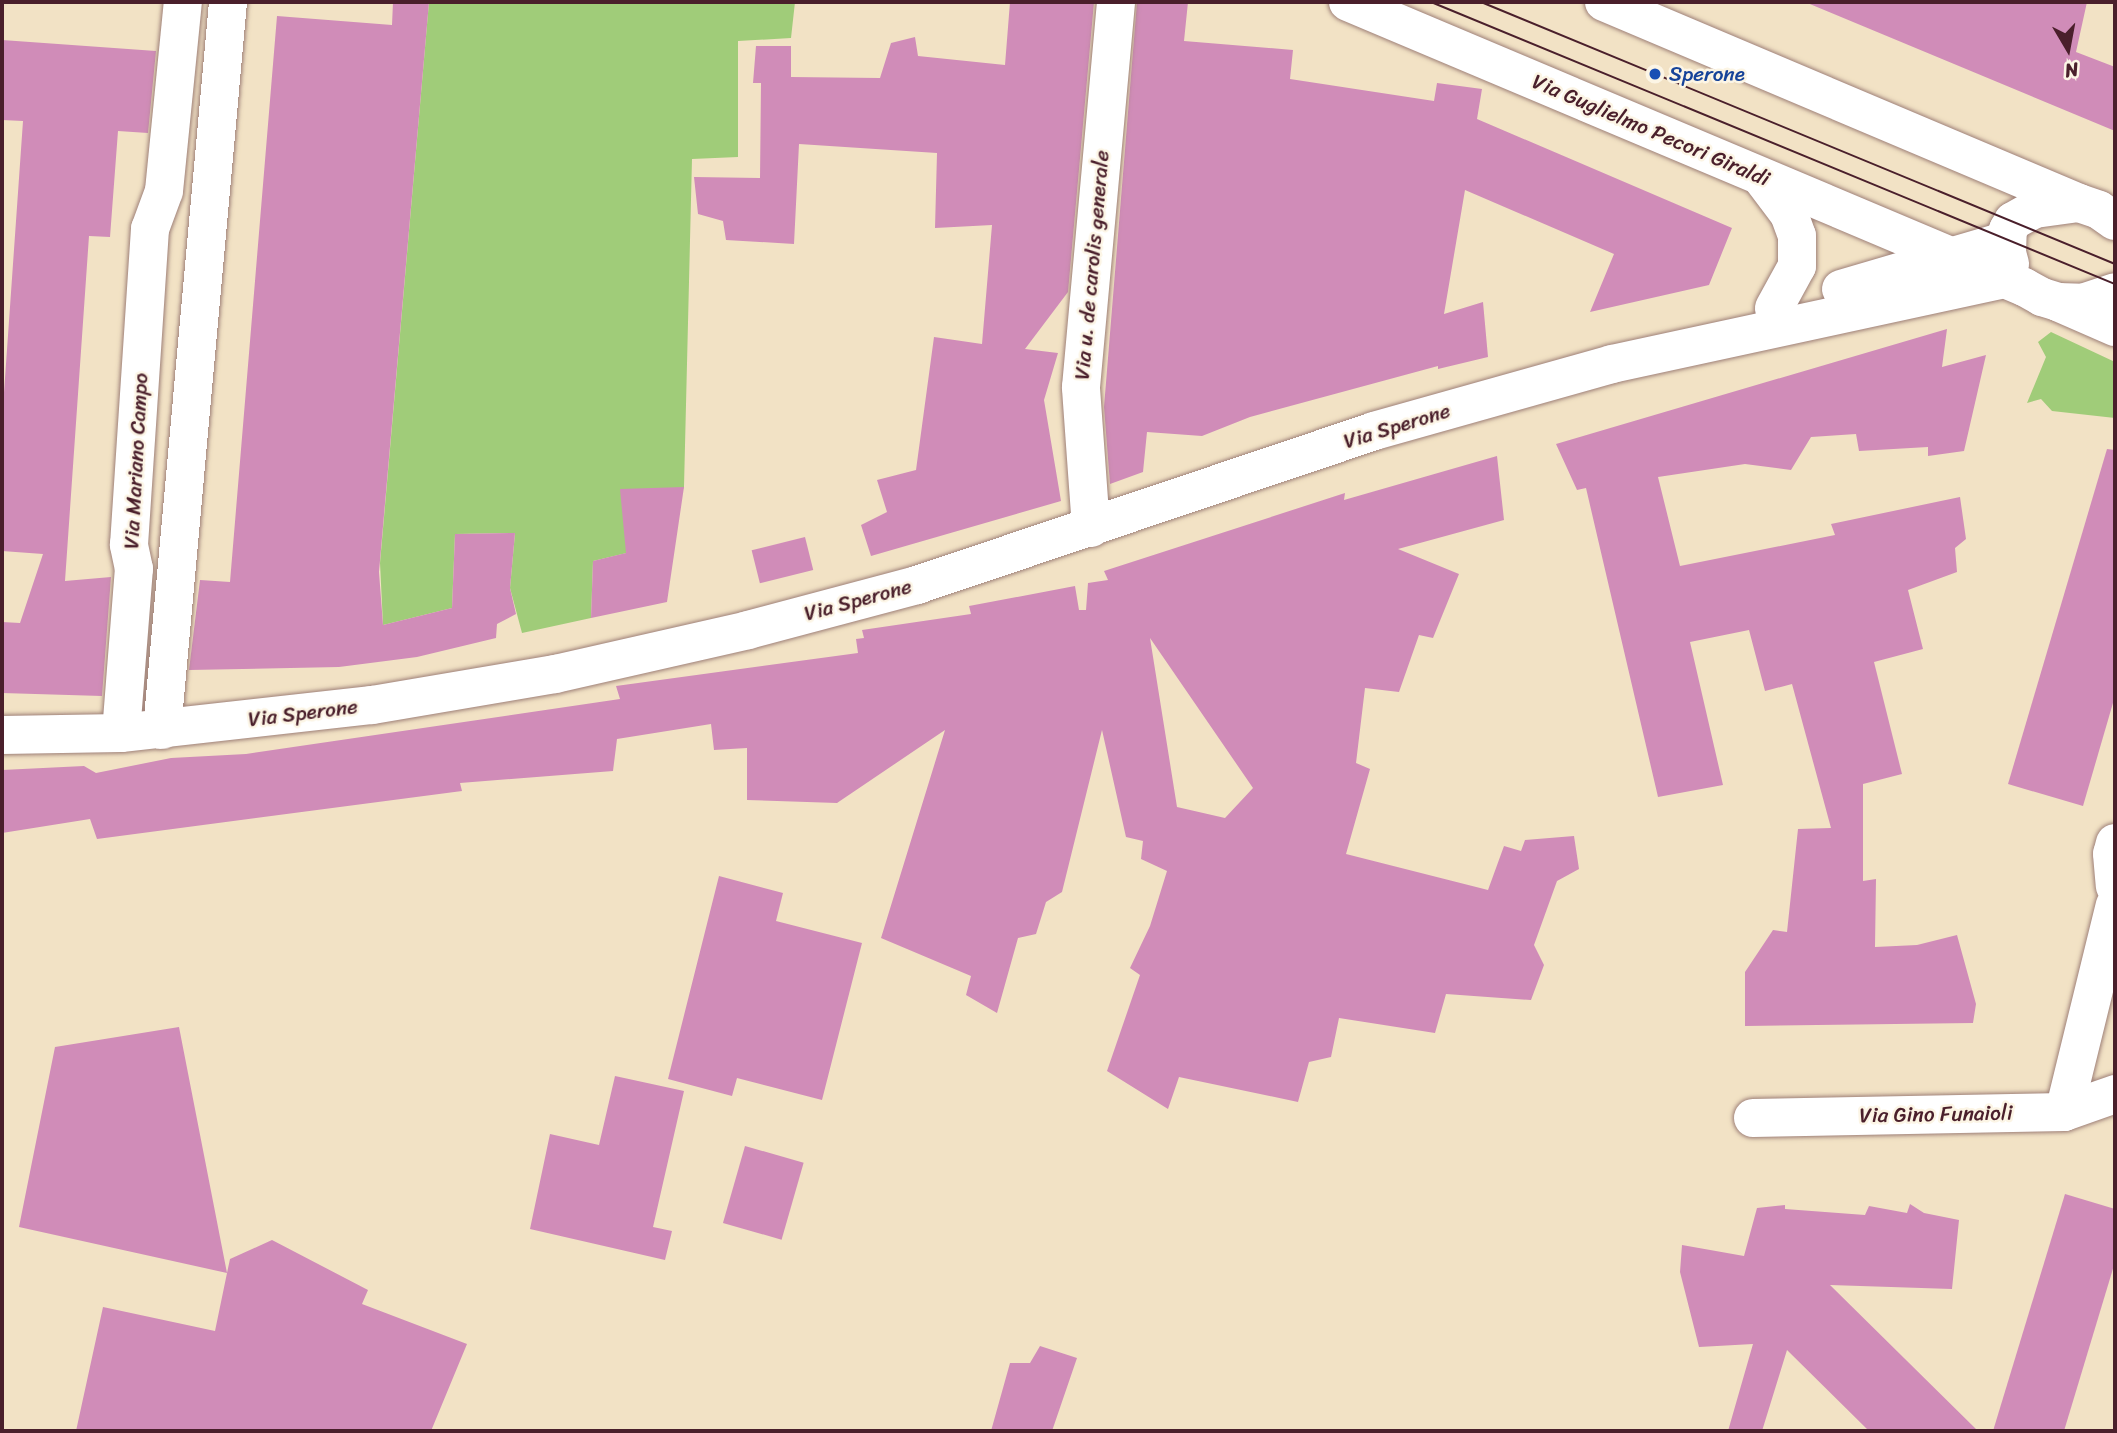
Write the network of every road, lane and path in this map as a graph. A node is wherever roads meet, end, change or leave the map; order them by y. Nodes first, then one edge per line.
1 (183, 2) edge
2 (228, 2) edge
3 (1116, 2) edge
4 (1348, 2) edge
5 (1604, 2) edge
6 (1761, 177) junction
7 (164, 191) junction
8 (210, 197) junction
9 (2106, 216) edge
10 (2007, 240) junction
11 (1953, 258) junction
12 (2029, 289) junction
13 (2115, 292) edge
14 (1774, 308) junction
15 (2115, 327) edge
16 (1689, 346) junction
17 (1091, 528) junction
18 (162, 730) junction
19 (121, 733) junction
20 (2, 735) edge
21 (2115, 843) edge
22 (2115, 886) edge
23 (2115, 905) edge
24 (2115, 1094) edge
25 (2064, 1112) junction
26 (1753, 1118) dead end

1 - 7 street, Via Mariano Campo
2 - 8 street
3 - 17 street, Via u. de carolis generale
4 - 6 street, Via Guglielmo Pecori Giraldi
5 - 9 street
6 - 11 street, Via Guglielmo Pecori Giraldi
6 - 14 street
7 - 8 street
7 - 19 street, Via Mariano Campo
8 - 18 street
9 - 10 street
10 - 11 street
10 - 12 street
11 - 12 street, Via Guglielmo Pecori Giraldi
11 - 14 street
12 - 13 street
12 - 15 street
12 - 16 street
14 - 16 street
16 - 17 street, Via Sperone
17 - 18 street, Via Sperone
18 - 19 street, Via Sperone
19 - 20 street, Via Sperone
21 - 22 street
23 - 25 street
24 - 25 street, Via Gino Funaioli
25 - 26 street, Via Gino Funaioli

